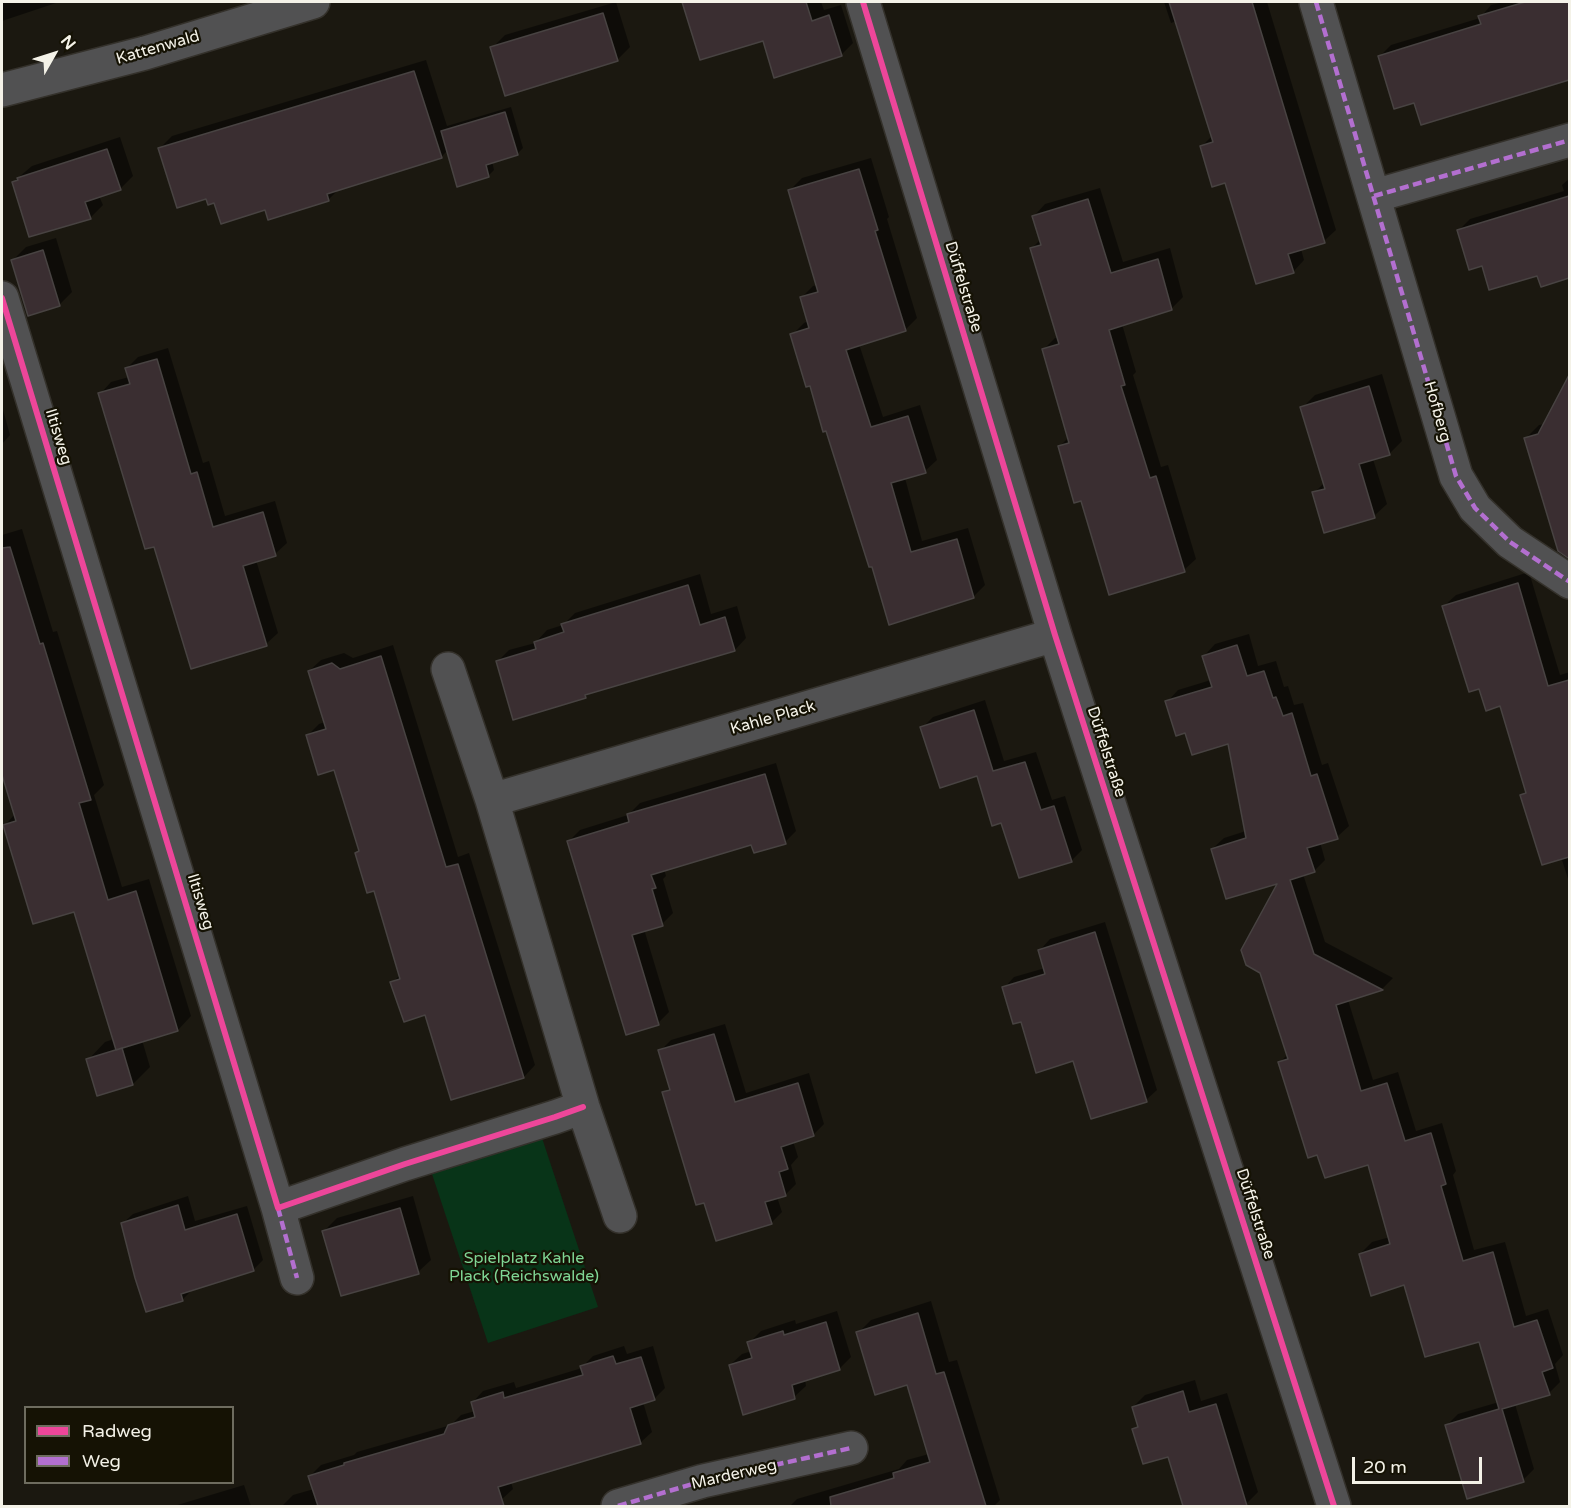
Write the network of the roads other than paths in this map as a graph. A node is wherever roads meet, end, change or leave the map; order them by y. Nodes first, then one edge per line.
1 (313, 2) edge
2 (863, 2) edge
3 (1316, 2) edge
4 (2, 90) edge
5 (1569, 140) edge
6 (1374, 196) junction
7 (2, 298) edge
8 (1569, 582) edge
9 (1055, 635) junction
10 (448, 669) dead end
11 (492, 800) junction
12 (583, 1107) junction
13 (278, 1208) junction
14 (620, 1216) dead end
15 (297, 1278) dead end
16 (851, 1448) dead end
17 (618, 1506) edge
18 (1334, 1506) edge

1 - 4 street, Kattenwald
2 - 9 street, Düffelstraße
3 - 6 street, Hofberg
5 - 6 street
6 - 8 street, Hofberg
7 - 13 street, Iltisweg
9 - 11 street, Kahle Plack
9 - 18 street, Düffelstraße
10 - 11 street
11 - 12 street
12 - 13 street
12 - 14 street
13 - 15 street, Iltisweg
16 - 17 street, Marderweg

